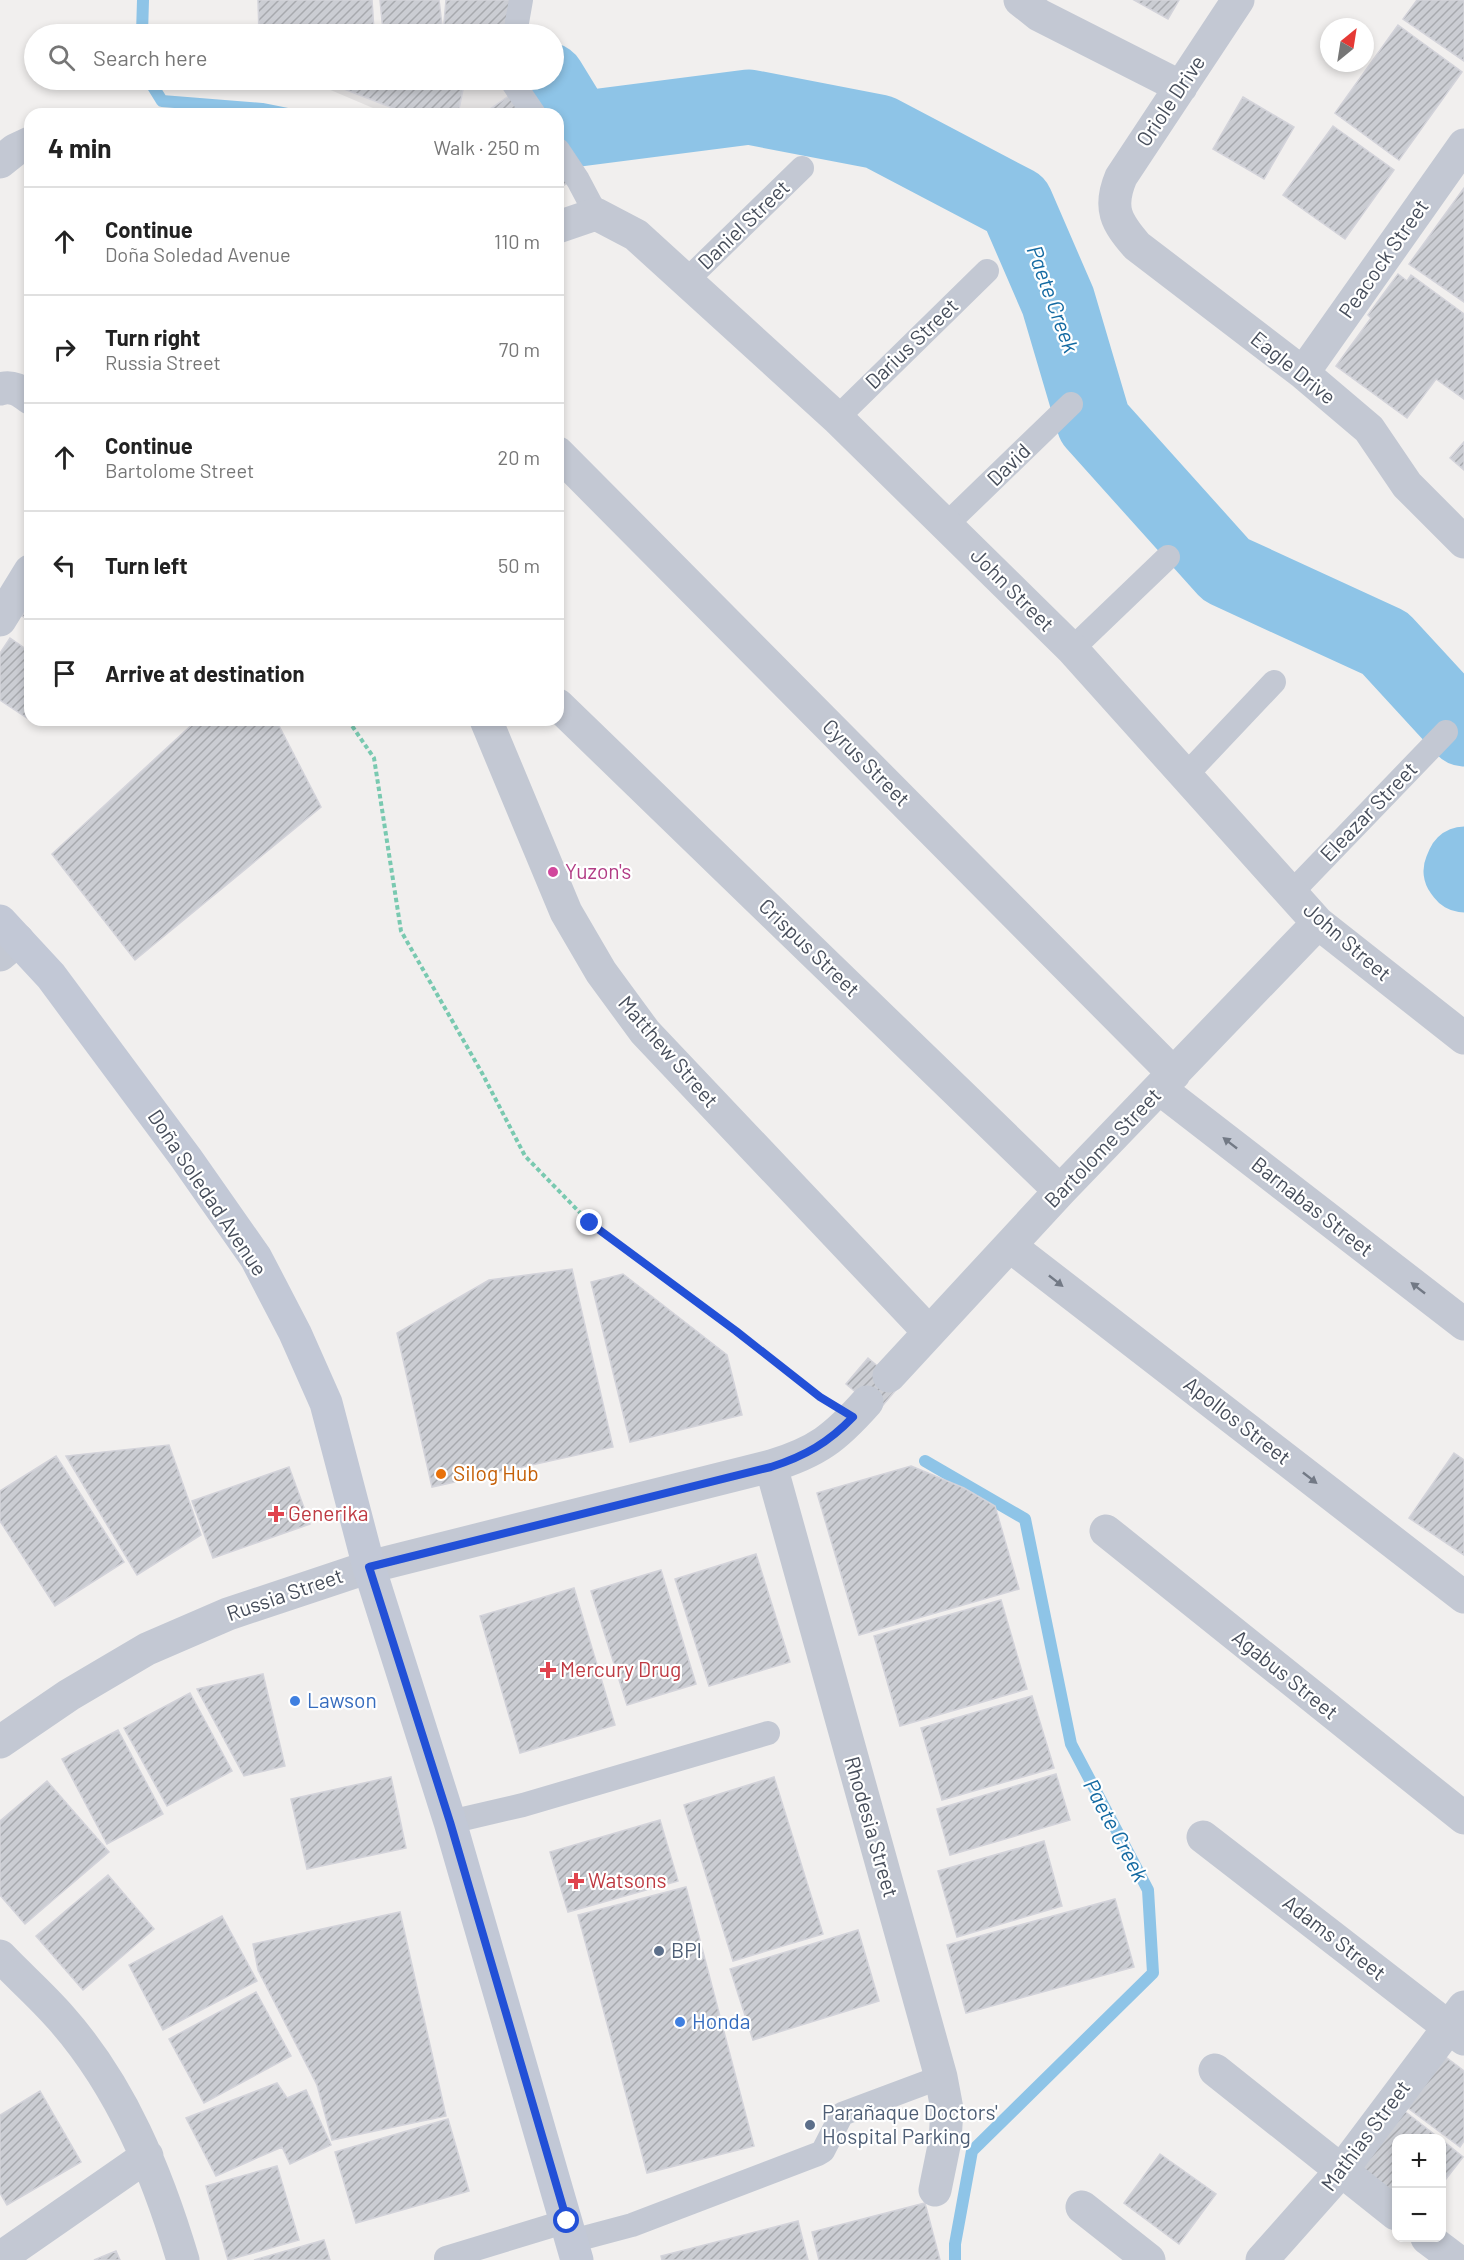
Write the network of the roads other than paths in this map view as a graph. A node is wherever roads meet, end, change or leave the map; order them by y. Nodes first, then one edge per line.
1 (521, 0) edge
2 (1020, 0) edge
3 (1238, 0) edge
4 (516, 24) edge
5 (1181, 87) junction
6 (518, 90) edge
7 (530, 108) edge
8 (1464, 145) edge
9 (24, 146) edge
10 (564, 159) edge
11 (0, 162) edge
12 (802, 168) dead end
13 (1113, 206) joint
14 (596, 214) junction
15 (564, 225) edge
16 (987, 271) dead end
17 (686, 281) junction
18 (1303, 373) junction
19 (0, 389) edge
20 (24, 394) edge
21 (1071, 404) dead end
22 (837, 418) junction
23 (564, 459) edge
24 (946, 525) junction
25 (1464, 542) edge
26 (1168, 557) dead end
27 (24, 581) edge
28 (0, 620) edge
29 (1072, 649) junction
30 (1274, 682) dead end
31 (564, 711) edge
32 (488, 726) edge
33 (1446, 732) dead end
34 (1186, 775) junction
35 (1292, 892) junction
36 (1318, 923) junction
37 (6, 939) edge
38 (1464, 1038) edge
39 (1167, 1082) junction
40 (1060, 1191) junction
41 (1010, 1246) junction
42 (1464, 1324) edge
43 (929, 1332) junction
44 (889, 1376) dead end
45 (860, 1409) road end
46 (771, 1467) junction
47 (1106, 1531) dead end
48 (369, 1567) junction
49 (1464, 1597) edge
50 (768, 1733) dead end
51 (0, 1742) edge
52 (1464, 1818) edge
53 (450, 1822) junction
54 (1203, 1837) dead end
55 (0, 1956) edge
56 (1459, 2024) edge
57 (1215, 2070) dead end
58 (941, 2077) junction
59 (147, 2156) junction
60 (1341, 2171) junction
61 (935, 2190) dead end
62 (1082, 2206) dead end
63 (1392, 2211) edge
64 (572, 2241) edge
65 (1432, 2242) edge
66 (0, 2258) edge
67 (446, 2258) dead end
68 (183, 2260) edge
69 (1149, 2260) edge
70 (1262, 2260) edge
71 (1456, 2260) edge

1 - 4 lane
2 - 5 street
3 - 5 street, Oriole Drive
5 - 13 street, Oriole Drive
6 - 7 lane
8 - 18 street, Peacock Street
9 - 11 street
10 - 14 lane
12 - 17 lane, Daniel Street
13 - 18 street, Eagle Drive
14 - 15 street
14 - 17 street, John Street
16 - 22 lane, Darius Street
17 - 22 street, John Street
18 - 25 street, Eagle Drive
19 - 20 street
21 - 24 lane, David
22 - 24 street, John Street
23 - 39 street, Cyrus Street
24 - 29 street, John Street
26 - 29 lane
27 - 28 street
29 - 34 street, John Street
30 - 34 lane
31 - 40 street, Crispus Street
32 - 43 street, Matthew Street
33 - 35 lane, Eleazar Street
34 - 35 street, John Street
35 - 36 street, John Street
36 - 38 street, John Street
36 - 39 street, Bartolome Street
37 - 48 main road, Doña Soledad Avenue
39 - 40 street, Bartolome Street
42 -> 39 street, Barnabas Street
40 - 41 street, Bartolome Street
41 - 43 street, Bartolome Street
41 -> 49 street, Apollos Street
43 - 44 street, Bartolome Street
45 - 46 street
46 - 48 street, Russia Street
46 - 58 street, Rhodesia Street
47 - 52 street, Agabus Street
48 - 51 street, Russia Street
48 - 53 main road, Doña Soledad Avenue
50 - 53 lane
53 - 64 main road, Doña Soledad Avenue
54 - 56 street, Adams Street
55 - 59 street
56 - 60 street, Mathias Street
57 - 60 street
58 - 61 street, Rhodesia Street
58 - 64 lane
59 - 66 street
59 - 68 street
60 - 63 street
60 - 70 street, Mathias Street
62 - 69 street
64 - 67 lane
65 - 71 street

